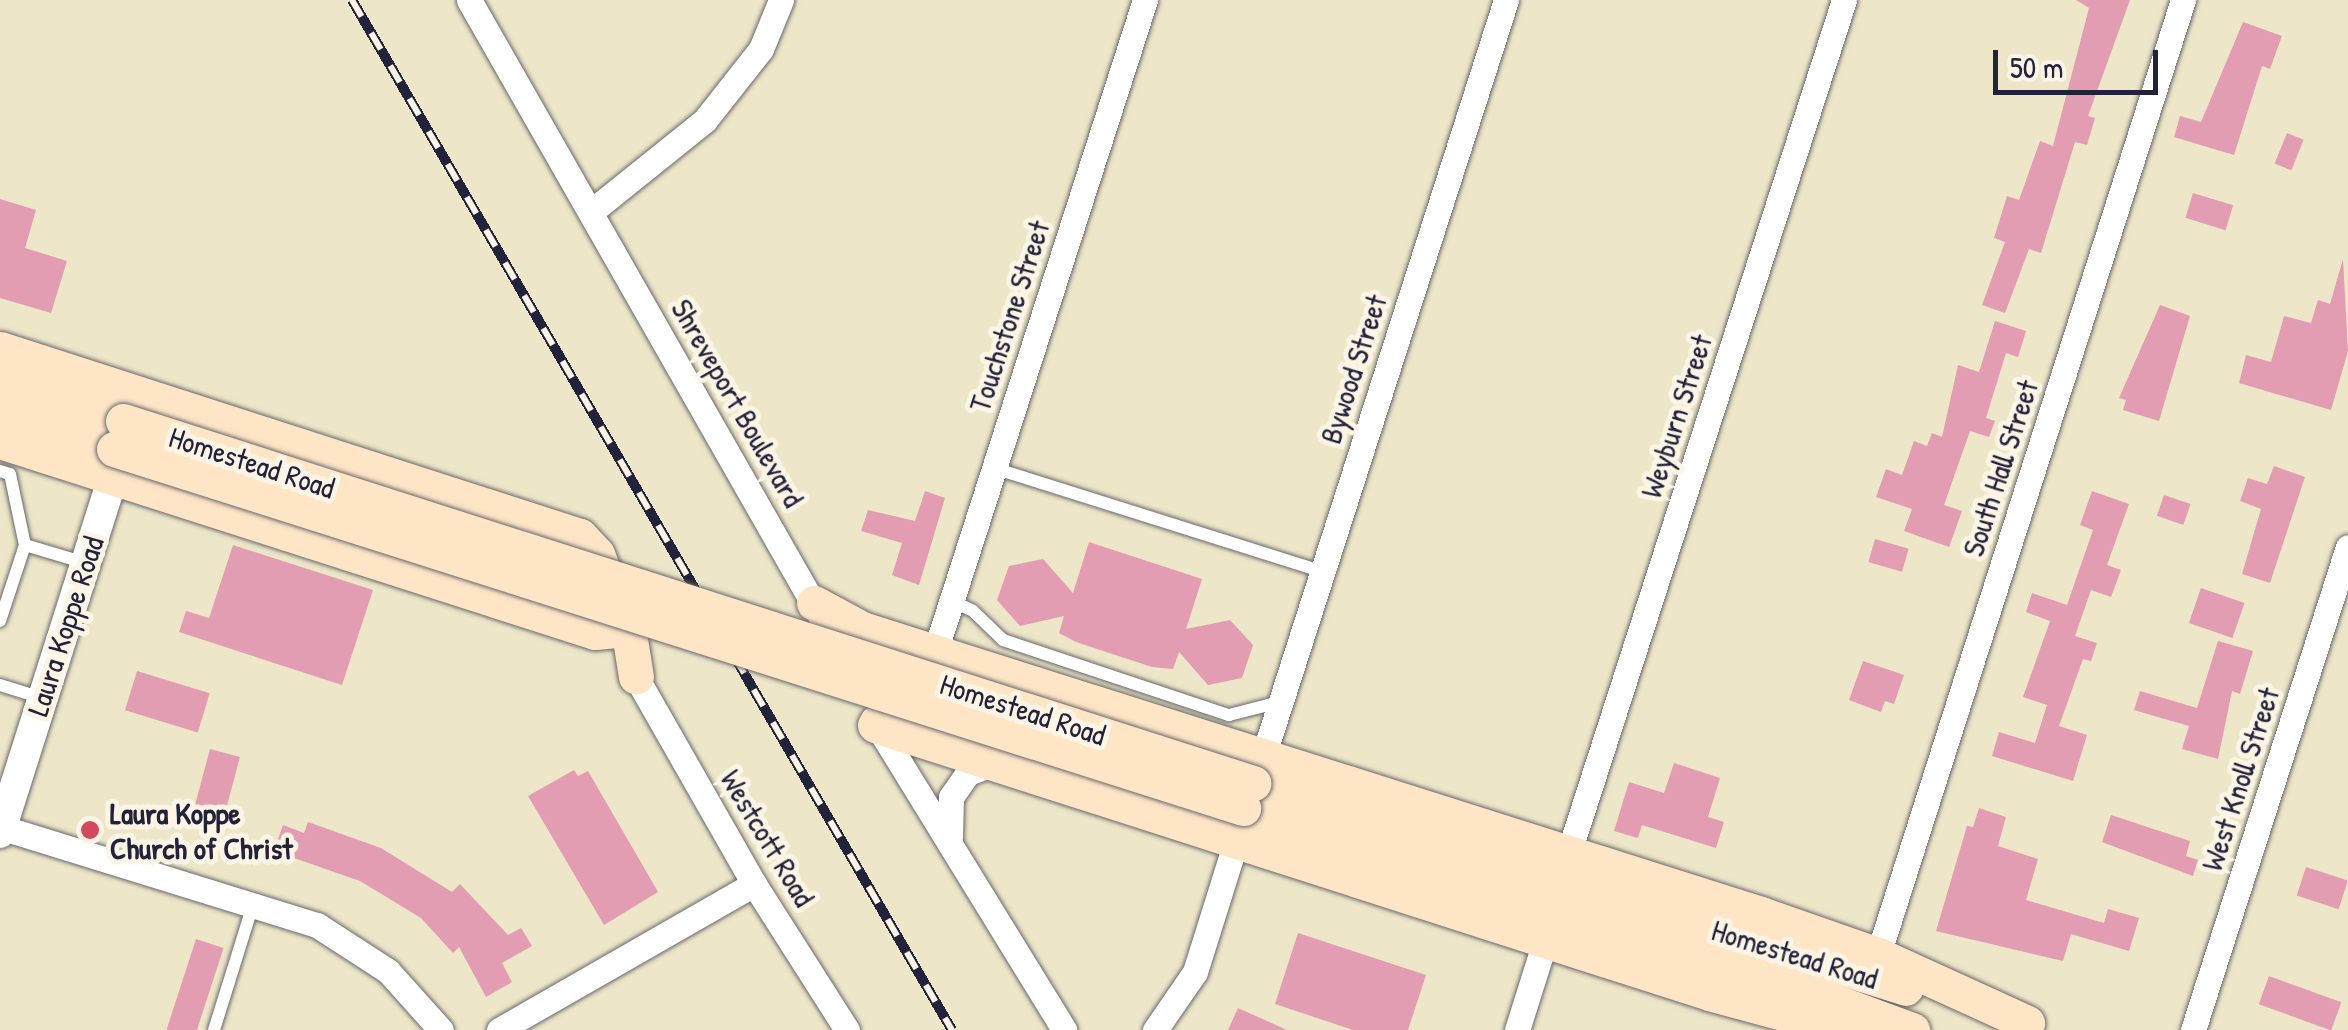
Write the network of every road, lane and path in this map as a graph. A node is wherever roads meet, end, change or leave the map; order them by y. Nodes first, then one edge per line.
1 (469, 0) edge
2 (782, 0) edge
3 (1145, 0) edge
4 (1506, 0) edge
5 (1844, 0) edge
6 (2183, 0) edge
7 (592, 211) junction
8 (0, 349) edge
9 (0, 381) edge
10 (0, 413) edge
11 (117, 449) junction
12 (7, 458) edge
13 (994, 468) junction
14 (25, 545) junction
15 (2348, 547) edge
16 (86, 563) junction
17 (1322, 571) junction
18 (952, 601) junction
19 (814, 603) joint
20 (0, 621) edge
21 (609, 626) junction
22 (849, 638) junction
23 (935, 652) junction
24 (636, 676) joint
25 (0, 685) edge
26 (42, 698) junction
27 (1280, 702) junction
28 (876, 724) junction
29 (991, 764) junction
30 (1249, 797) junction
31 (1, 829) edge
32 (950, 837) junction
33 (1570, 852) junction
34 (754, 884) junction
35 (253, 906) junction
36 (1545, 941) junction
37 (1878, 955) junction
38 (2037, 1027) edge
39 (214, 1030) edge
40 (440, 1030) edge
41 (498, 1030) edge
42 (847, 1030) edge
43 (1064, 1030) edge
44 (1155, 1030) edge
45 (1517, 1030) edge
46 (1846, 1030) edge
47 (1912, 1030) edge
48 (2193, 1030) edge

1 - 7 street, Shreveport Boulevard
2 - 7 street
3 - 13 street, Touchstone Street
4 - 17 street, Bywood Street
5 - 33 street, Weyburn Street
6 - 37 street, South Hall Street
7 - 19 street, Shreveport Boulevard
8 - 21 main road
9 - 11 main road, Homestead Road
10 - 11 main road, Homestead Road
11 - 12 main road
11 - 16 street, Laura Koppe Road
11 - 21 main road
11 - 30 main road, Homestead Road, bridge
12 - 14 lane
13 - 17 lane
13 - 18 street, Touchstone Street
14 - 16 lane
14 - 20 lane
15 - 48 street, West Knoll Street
16 - 26 street, Laura Koppe Road
17 - 27 street, Bywood Street
18 - 23 street, Touchstone Street
18 - 27 lane
19 - 22 main road
21 - 24 main road
22 - 23 main road
22 - 28 street
23 - 30 main road
24 - 34 street, Westcott Road
25 - 26 lane
26 - 31 street, Laura Koppe Road
27 - 30 street, Bywood Street
28 - 29 main road
28 - 32 street
29 - 30 main road
29 - 32 street
30 - 33 main road
30 - 36 main road
30 - 38 main road, Homestead Road
30 - 44 street, Bywood Street
30 - 47 main road, Homestead Road
31 - 35 street
32 - 43 street
33 - 37 main road
34 - 41 street
34 - 42 street, Westcott Road
35 - 39 lane
35 - 40 street
36 - 45 street
36 - 46 main road
37 - 38 main road

